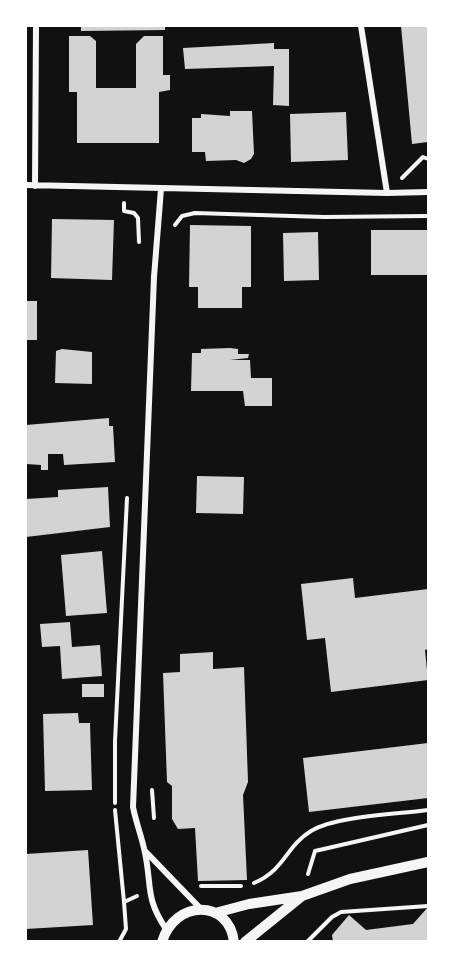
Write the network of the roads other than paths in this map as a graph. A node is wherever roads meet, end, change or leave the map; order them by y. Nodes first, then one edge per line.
1 (36, 26) edge
2 (361, 26) edge
3 (26, 186) edge
4 (35, 186) junction
5 (161, 189) junction
6 (429, 192) edge
7 (387, 193) junction
8 (145, 852) junction
9 (429, 862) edge
10 (302, 896) junction
11 (201, 909) junction
12 (215, 913) junction
13 (166, 929) junction
14 (162, 942) edge
15 (234, 942) edge
16 (245, 942) edge

1 - 4 street
2 - 7 street
3 - 4 street
4 - 5 street
5 - 7 street
5 - 8 street
6 - 7 street
8 - 11 street
8 - 13 street
9 - 10 street
10 - 12 street
10 - 16 street
11 - 12 street
11 - 13 street
12 - 15 street
13 - 14 street

